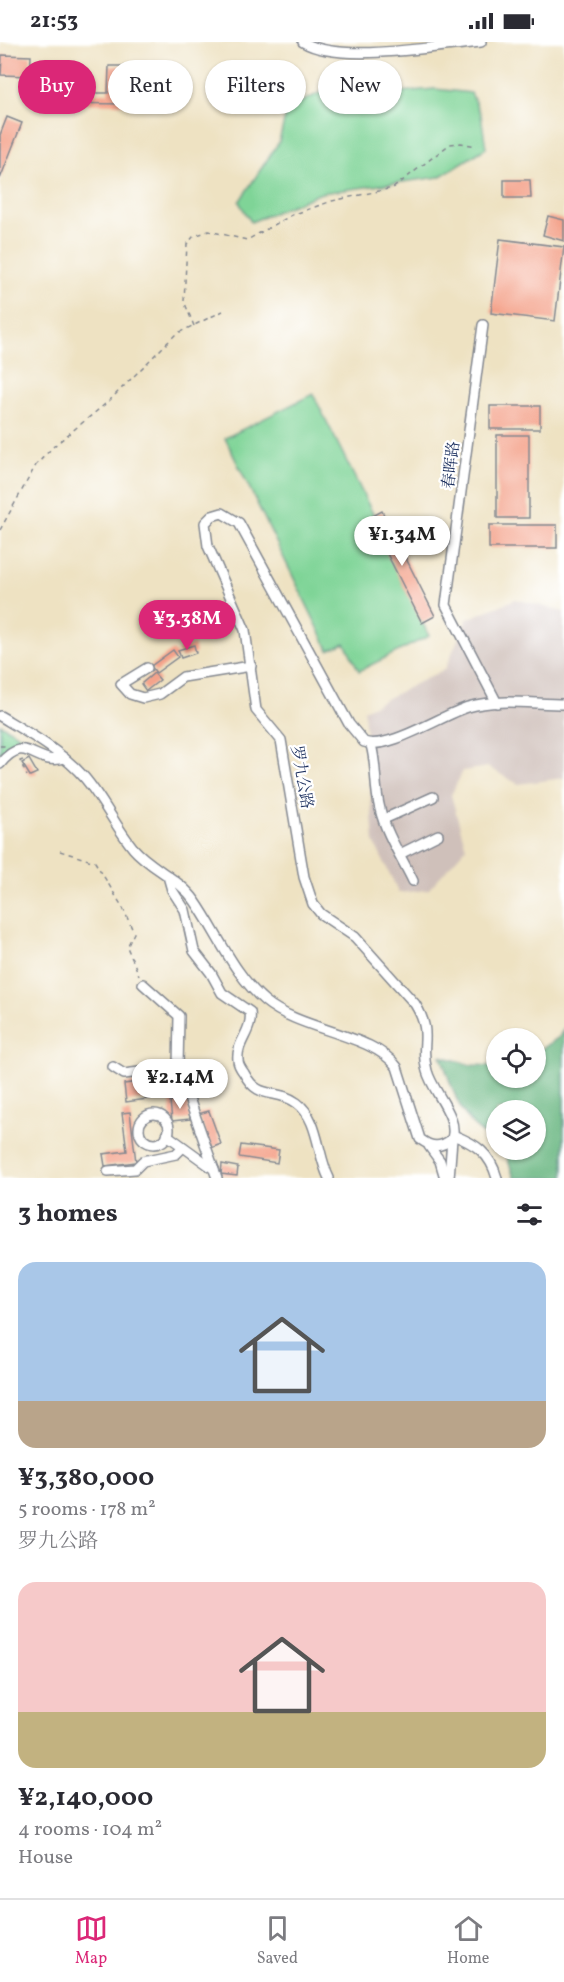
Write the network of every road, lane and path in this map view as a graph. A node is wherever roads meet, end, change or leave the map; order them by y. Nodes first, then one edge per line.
1 (303, 42) edge
2 (481, 42) edge
3 (476, 146) dead end
4 (223, 311) dead end
5 (483, 325) dead end
6 (194, 326) junction
7 (0, 530) edge
8 (251, 666) junction
9 (147, 668) dead end
10 (497, 703) junction
11 (564, 704) edge
12 (0, 716) edge
13 (371, 745) junction
14 (34, 753) junction
15 (64, 758) junction
16 (0, 765) edge
17 (27, 776) dead end
18 (433, 797) dead end
19 (384, 819) junction
20 (438, 835) dead end
21 (60, 851) dead end
22 (400, 854) junction
23 (167, 874) junction
24 (413, 881) dead end
25 (143, 984) joint
26 (113, 1067) dead end
27 (178, 1067) junction
28 (167, 1135) dead end
29 (453, 1137) junction
30 (429, 1146) junction
31 (183, 1147) junction
32 (108, 1171) dead end
33 (136, 1173) edge
34 (215, 1174) edge
35 (328, 1178) edge
36 (447, 1178) edge
37 (497, 1178) edge

1 - 2 street
3 - 6 path
4 - 6 path
5 - 10 street, 春晖路
6 - 7 path
8 - 9 street
8 - 13 street, 罗九公路
8 - 29 street, 罗九公路
10 - 11 street
10 - 13 street
12 - 15 street, 罗九公路
13 - 19 street
14 - 15 street
14 - 16 street
14 - 17 path
15 - 23 street, 罗九公路
18 - 19 street
19 - 22 street
20 - 22 street
21 - 25 path
22 - 24 street
23 - 30 street, 罗九公路
23 - 35 street
25 - 27 street
26 - 27 street
27 - 34 street
28 - 31 street
29 - 30 street
29 - 36 street, 罗九公路
29 - 37 street
30 - 36 street, 罗九公路
31 - 33 street
31 - 34 street
32 - 33 street

